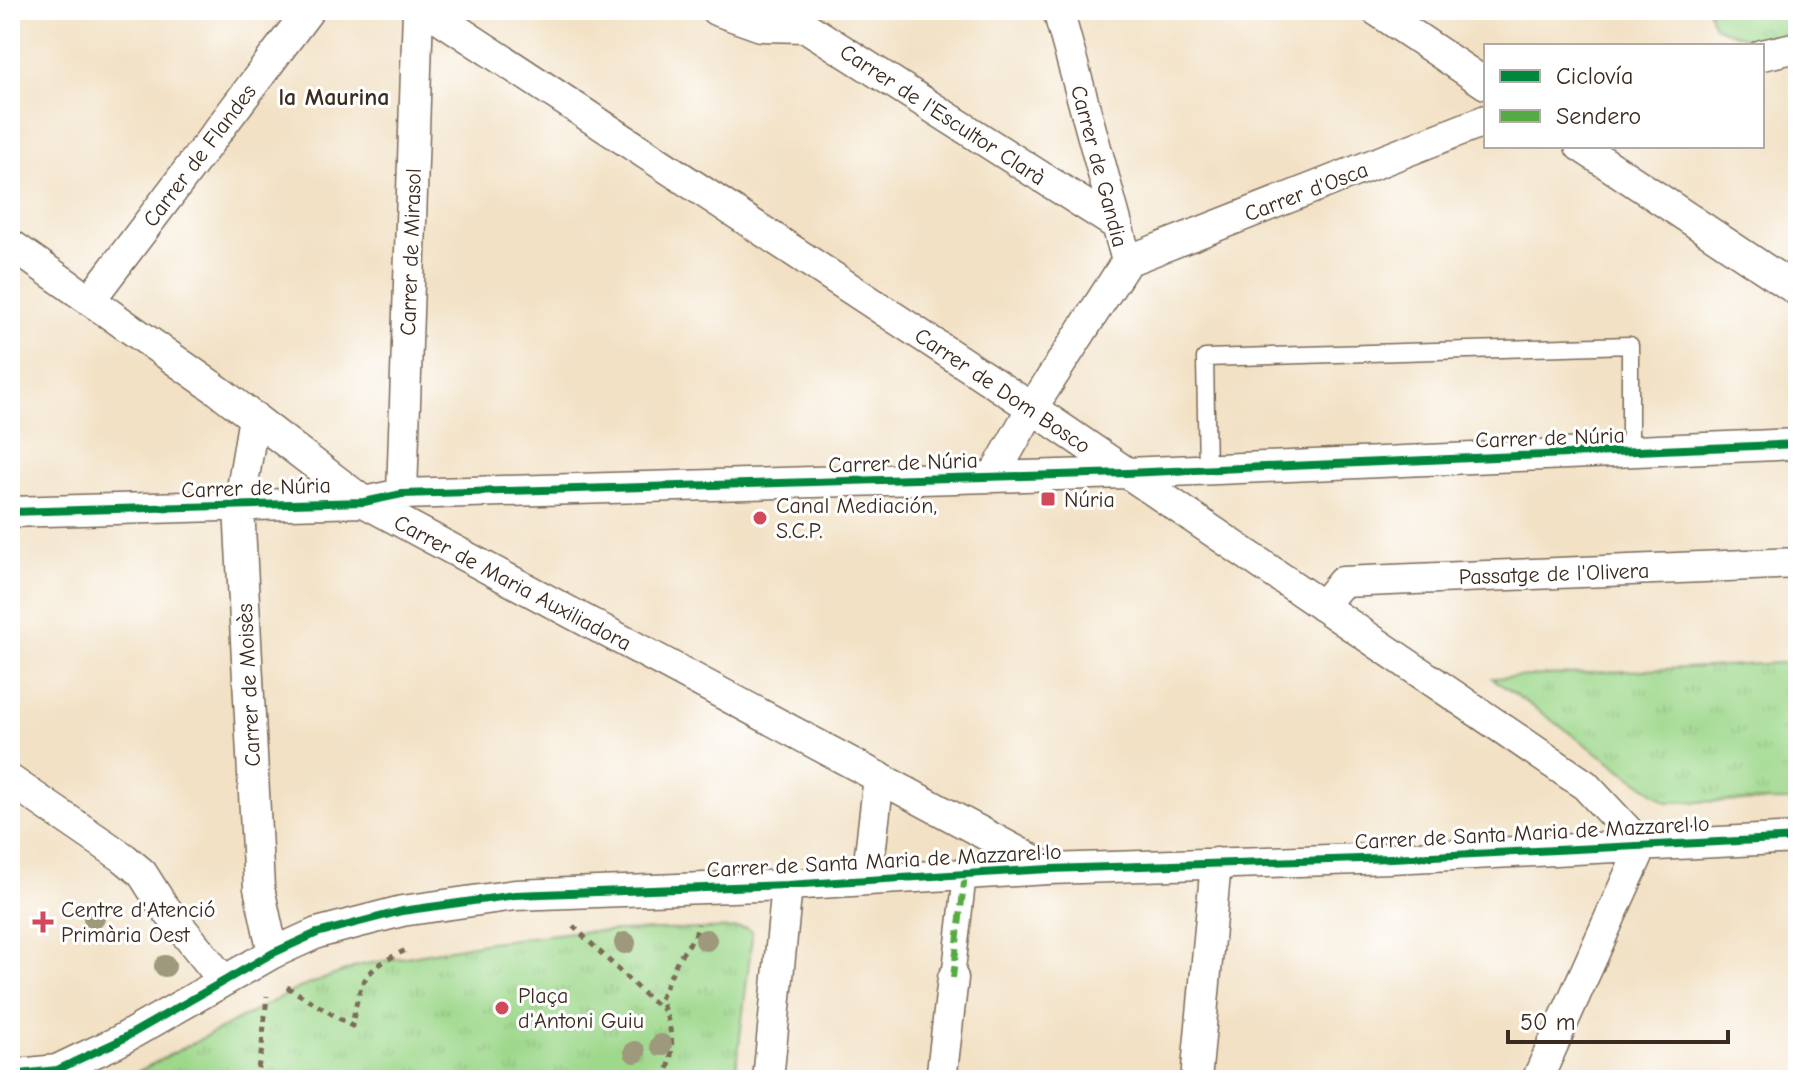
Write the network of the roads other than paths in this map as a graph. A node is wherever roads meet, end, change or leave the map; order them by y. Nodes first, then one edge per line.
1 (309, 10) edge
2 (418, 10) edge
3 (427, 10) edge
4 (716, 10) edge
5 (1058, 10) edge
6 (1376, 10) edge
7 (1798, 47) edge
8 (1764, 55) edge
9 (1484, 83) edge
10 (1484, 121) edge
11 (1583, 148) edge
12 (1117, 225) junction
13 (10, 244) edge
14 (1127, 261) junction
15 (1798, 291) edge
16 (90, 300) junction
17 (1032, 408) junction
18 (254, 417) junction
19 (1798, 444) edge
20 (1630, 451) junction
21 (1207, 470) junction
22 (1126, 473) junction
23 (993, 477) junction
24 (402, 494) junction
25 (364, 502) junction
26 (239, 507) junction
27 (10, 512) edge
28 (1798, 563) edge
29 (1322, 606) junction
30 (879, 777) junction
31 (10, 780) edge
32 (1798, 838) edge
33 (1642, 846) junction
34 (1216, 863) junction
35 (1049, 869) junction
36 (965, 874) junction
37 (867, 880) junction
38 (787, 885) junction
39 (273, 953) junction
40 (953, 978) joint
41 (223, 980) junction
42 (65, 1075) edge
43 (11, 1077) edge
44 (768, 1080) edge
45 (941, 1080) edge
46 (1196, 1080) edge
47 (1537, 1080) edge

1 - 16 street, Carrer de Flandes
2 - 24 street, Carrer de Mirasol
3 - 17 street, Carrer de Dom Bosco
4 - 12 street, Carrer de l'Escultor Clarà
5 - 12 street, Carrer de Gandia
6 - 9 street
7 - 8 street
10 - 14 street, Carrer d'Osca
11 - 15 street
12 - 14 street, Carrer de Gandia
13 - 16 street, Carrer de Maria Auxiliadora
14 - 17 street, Carrer de Gandia
16 - 18 street, Carrer de Maria Auxiliadora
17 - 22 street, Carrer de Dom Bosco
17 - 23 street, Carrer de Gandia
18 - 25 street, Carrer de Maria Auxiliadora
18 - 26 street, Carrer de Moisès
19 - 20 street, Carrer de Núria
20 - 21 street, Carrer de Núria
20 - 21 lane, Carrer de Núria
21 - 22 street, Carrer de Núria
22 - 23 street, Carrer de Núria
22 - 29 street, Carrer de Dom Bosco
23 - 24 street, Carrer de Núria
24 - 25 street, Carrer de Núria
25 - 26 street, Carrer de Núria
25 - 30 street, Carrer de Maria Auxiliadora
26 - 27 street, Carrer de Núria
26 - 39 street, Carrer de Moisès
28 - 29 street, Passatge de l'Olivera
29 - 33 street, Carrer de Dom Bosco
30 - 35 street, Carrer de Maria Auxiliadora
30 - 37 street
31 - 41 street
32 - 33 street, Carrer de Santa Maria de Mazzarel·lo
33 - 34 street, Carrer de Santa Maria de Mazzarel·lo
33 - 47 street
34 - 35 street, Carrer de Santa Maria de Mazzarel·lo
34 - 46 street
35 - 36 street, Carrer de Santa Maria de Mazzarel·lo
36 - 37 street, Carrer de Santa Maria de Mazzarel·lo
36 - 40 street
37 - 38 street, Carrer de Santa Maria de Mazzarel·lo
38 - 39 street, Carrer de Santa Maria de Mazzarel·lo
38 - 44 street
39 - 41 street, Carrer de Santa Maria de Mazzarel·lo
40 - 45 street
41 - 42 street, Carrer de Santa Maria de Mazzarel·lo
42 - 43 street, Carrer de Santa Maria de Mazzarel·lo

